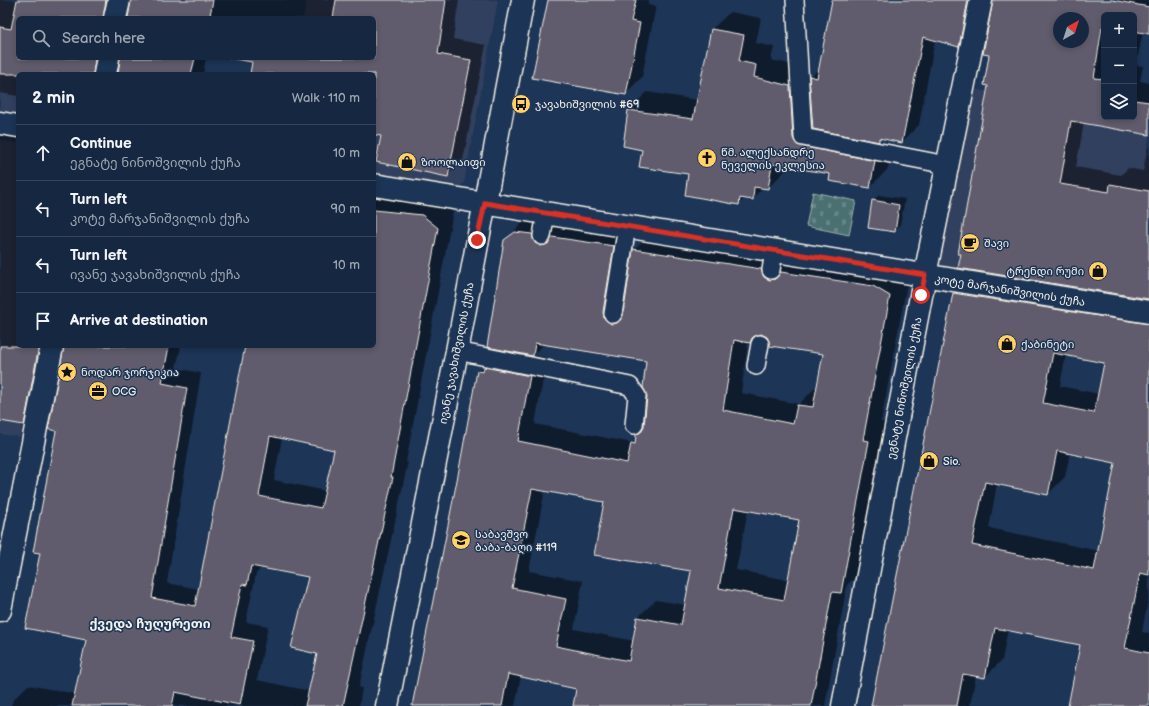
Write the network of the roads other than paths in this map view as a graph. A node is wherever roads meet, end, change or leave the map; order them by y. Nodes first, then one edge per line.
1 (119, 0) edge
2 (522, 0) edge
3 (795, 0) edge
4 (981, 0) edge
5 (115, 16) edge
6 (108, 60) edge
7 (105, 72) edge
8 (0, 123) edge
9 (16, 126) edge
10 (947, 165) junction
11 (376, 185) edge
12 (485, 203) junction
13 (546, 213) junction
14 (627, 226) junction
15 (542, 236) dead end
16 (925, 275) junction
17 (1149, 312) edge
18 (613, 314) dead end
19 (760, 344) dead end
20 (52, 348) edge
21 (457, 351) junction
22 (756, 366) dead end
23 (634, 425) dead end
24 (0, 610) edge
25 (387, 706) edge
26 (843, 706) edge

1 - 5 street
2 - 12 street, ივანე ჯავახიშვილის ქუჩა
3 - 10 lane
4 - 10 street, ეგნატე ნინოშვილის ქუჩა
6 - 7 street
8 - 9 street
10 - 16 street, ეგნატე ნინოშვილის ქუჩა
11 - 12 street, კოტე მარჯანიშვილის ქუჩა
12 - 13 street, კოტე მარჯანიშვილის ქუჩა
12 - 21 street, ივანე ჯავახიშვილის ქუჩა
13 - 14 street, კოტე მარჯანიშვილის ქუჩა
13 - 15 lane
14 - 16 street, კოტე მარჯანიშვილის ქუჩა
14 - 18 lane
16 - 17 street, კოტე მარჯანიშვილის ქუჩა
16 - 26 street, ეგნატე ნინოშვილის ქუჩა
19 - 22 lane
20 - 24 street
21 - 23 lane
21 - 25 street, ივანე ჯავახიშვილის ქუჩა

